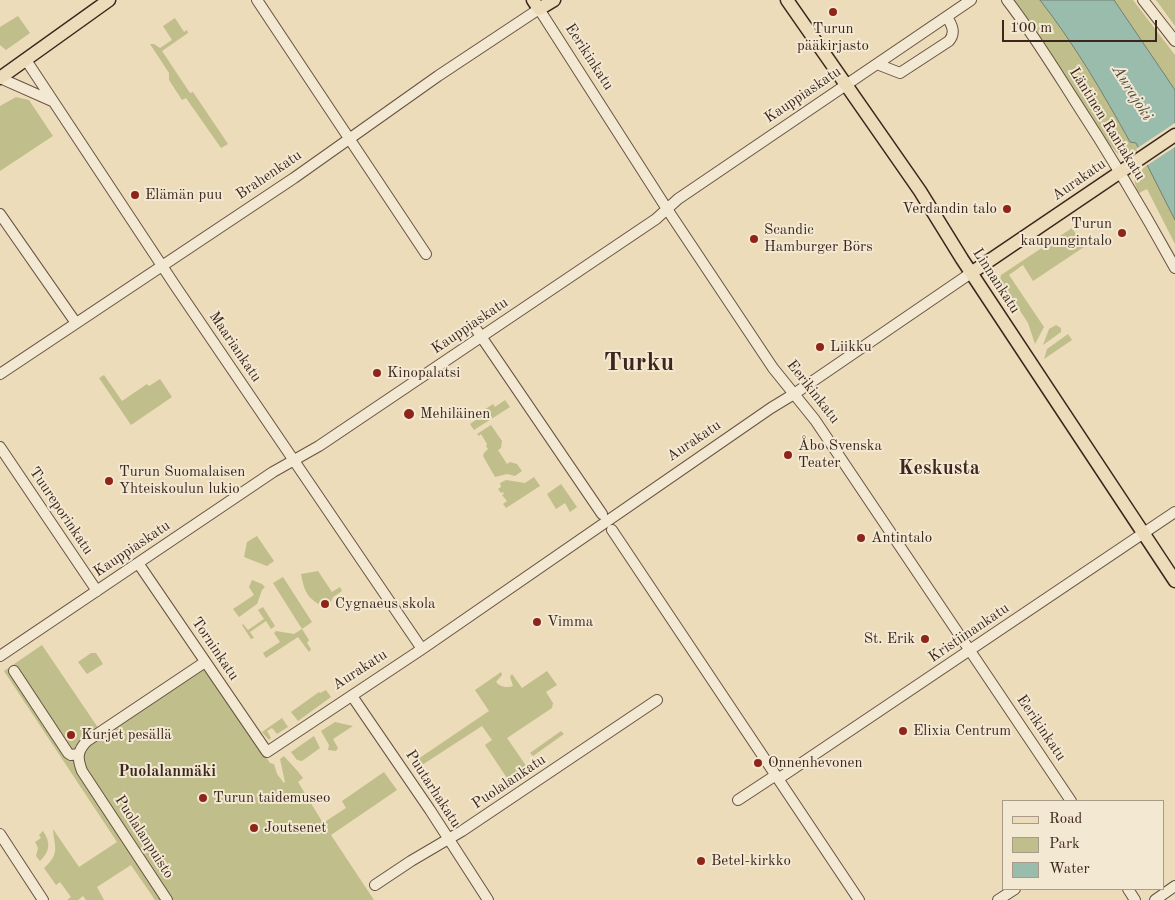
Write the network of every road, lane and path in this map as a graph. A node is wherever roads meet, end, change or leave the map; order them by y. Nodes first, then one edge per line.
1 (109, 0) edge
2 (257, 0) edge
3 (554, 0) edge
4 (787, 0) edge
5 (971, 0) edge
6 (1007, 0) edge
7 (1143, 0) edge
8 (536, 5) edge
9 (947, 17) junction
10 (1175, 41) edge
11 (26, 60) junction
12 (877, 64) junction
13 (0, 78) edge
14 (846, 84) junction
15 (53, 101) junction
16 (1175, 135) edge
17 (348, 139) junction
18 (1120, 171) junction
19 (667, 209) junction
20 (0, 214) edge
21 (426, 254) dead end
22 (162, 266) junction
23 (1175, 268) edge
24 (971, 273) junction
25 (76, 323) junction
26 (478, 332) junction
27 (0, 374) edge
28 (794, 394) junction
29 (0, 446) edge
30 (294, 460) junction
31 (1175, 512) edge
32 (602, 514) dead end
33 (612, 530) dead end
34 (1144, 534) junction
35 (138, 563) junction
36 (1175, 581) edge
37 (96, 591) junction
38 (422, 649) junction
39 (969, 652) junction
40 (0, 656) edge
41 (205, 662) junction
42 (14, 671) dead end
43 (352, 696) junction
44 (657, 700) dead end
45 (267, 752) joint
46 (78, 754) junction
47 (777, 777) junction
48 (738, 800) dead end
49 (1070, 800) edge
50 (0, 834) edge
51 (448, 840) junction
52 (375, 885) dead end
53 (1175, 886) edge
54 (1013, 890) edge
55 (43, 900) edge
56 (167, 900) edge
57 (488, 900) edge
58 (859, 900) edge
59 (998, 900) edge
60 (1155, 900) edge

1 - 11 main road
2 - 17 street
3 - 8 main road, Brahenkatu
4 - 14 main road, Linnankatu
5 - 9 street, Kauppiaskatu
6 - 18 street, Läntinen Rantakatu
7 - 10 street
8 - 17 street, Brahenkatu
8 - 19 street, Eerikinkatu
9 - 12 street, Kauppiaskatu
9 - 12 street
11 - 13 main road
11 - 15 street, Maariankatu
12 - 14 street, Kauppiaskatu
13 - 15 street
14 - 19 street, Kauppiaskatu
14 - 24 main road, Linnankatu
15 - 22 street, Maariankatu
16 - 18 main road, Aurakatu
17 - 21 street
17 - 22 street, Brahenkatu
18 - 23 street, Läntinen Rantakatu
18 - 24 main road, Aurakatu
19 - 26 street, Kauppiaskatu
19 - 28 street, Eerikinkatu
20 - 25 street
22 - 25 street, Brahenkatu
22 - 30 street, Maariankatu
24 - 28 street, Aurakatu
24 - 34 main road, Linnankatu
25 - 27 street, Brahenkatu
26 - 30 street, Kauppiaskatu
26 - 32 street
28 - 38 street, Aurakatu
28 - 39 street, Eerikinkatu
29 - 37 street, Tuureporinkatu
30 - 35 street, Kauppiaskatu
30 - 38 street, Maariankatu
31 - 34 street, Kristiinankatu
33 - 47 street
34 - 36 main road, Linnankatu
34 - 39 street, Kristiinankatu
35 - 37 street, Kauppiaskatu
35 - 41 street, Torninkatu
37 - 40 street, Kauppiaskatu
38 - 43 street, Aurakatu
39 - 47 street, Kristiinankatu
39 - 49 street, Eerikinkatu
41 - 45 street, Torninkatu
41 - 46 street
42 - 46 street
43 - 45 street, Aurakatu
43 - 51 street, Puutarhakatu
44 - 51 street, Puolalankatu
46 - 56 street, Puolalanpuisto
47 - 48 street, Kristiinankatu
47 - 58 street
50 - 55 street
51 - 52 street, Puolalankatu
51 - 57 street, Puutarhakatu
53 - 60 street
54 - 59 street

